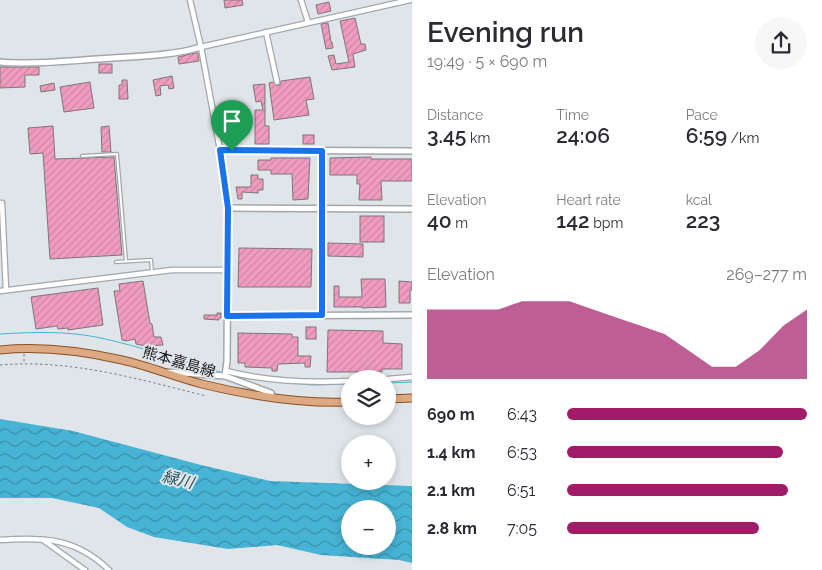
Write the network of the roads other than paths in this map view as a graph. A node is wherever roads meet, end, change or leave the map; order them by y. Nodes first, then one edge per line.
1 (190, 0) edge
2 (301, 0) edge
3 (410, 0) edge
4 (308, 22) junction
5 (266, 32) junction
6 (201, 47) junction
7 (0, 62) edge
8 (277, 82) dead end
9 (220, 150) junction
10 (322, 151) junction
11 (412, 151) edge
12 (82, 156) dead end
13 (0, 203) edge
14 (228, 208) junction
15 (412, 208) edge
16 (322, 209) junction
17 (0, 229) edge
18 (126, 261) junction
19 (116, 262) dead end
20 (228, 270) junction
21 (152, 272) junction
22 (3, 291) edge
23 (322, 315) junction
24 (412, 315) edge
25 (227, 316) junction
26 (0, 350) edge
27 (163, 372) junction
28 (225, 374) junction
29 (412, 377) edge
30 (396, 378) edge
31 (341, 381) edge
32 (273, 398) junction
33 (412, 398) edge
34 (396, 399) edge
35 (341, 402) edge
36 (0, 540) edge
37 (42, 540) junction
38 (85, 570) edge
39 (109, 570) edge

1 - 6 street
2 - 4 street
3 - 4 street
4 - 5 street
5 - 6 street
5 - 8 street
6 - 7 street
6 - 9 street
9 - 10 street
9 - 14 street
10 - 11 street
10 - 16 street
12 - 18 lane
13 - 22 street
14 - 16 street
14 - 20 street
15 - 16 street
16 - 23 street
17 - 22 street
18 - 19 lane
18 - 21 lane
20 - 21 street
20 - 25 street
21 - 22 street
23 - 24 street
23 - 25 street
25 - 28 street
26 - 27 main road, 熊本嘉島線
27 - 28 street
27 - 32 main road, 熊本嘉島線
28 - 31 street
28 - 32 street
29 - 30 street
32 - 35 main road, 熊本嘉島線
33 - 34 main road
36 - 37 street
37 - 38 street
37 - 39 street

